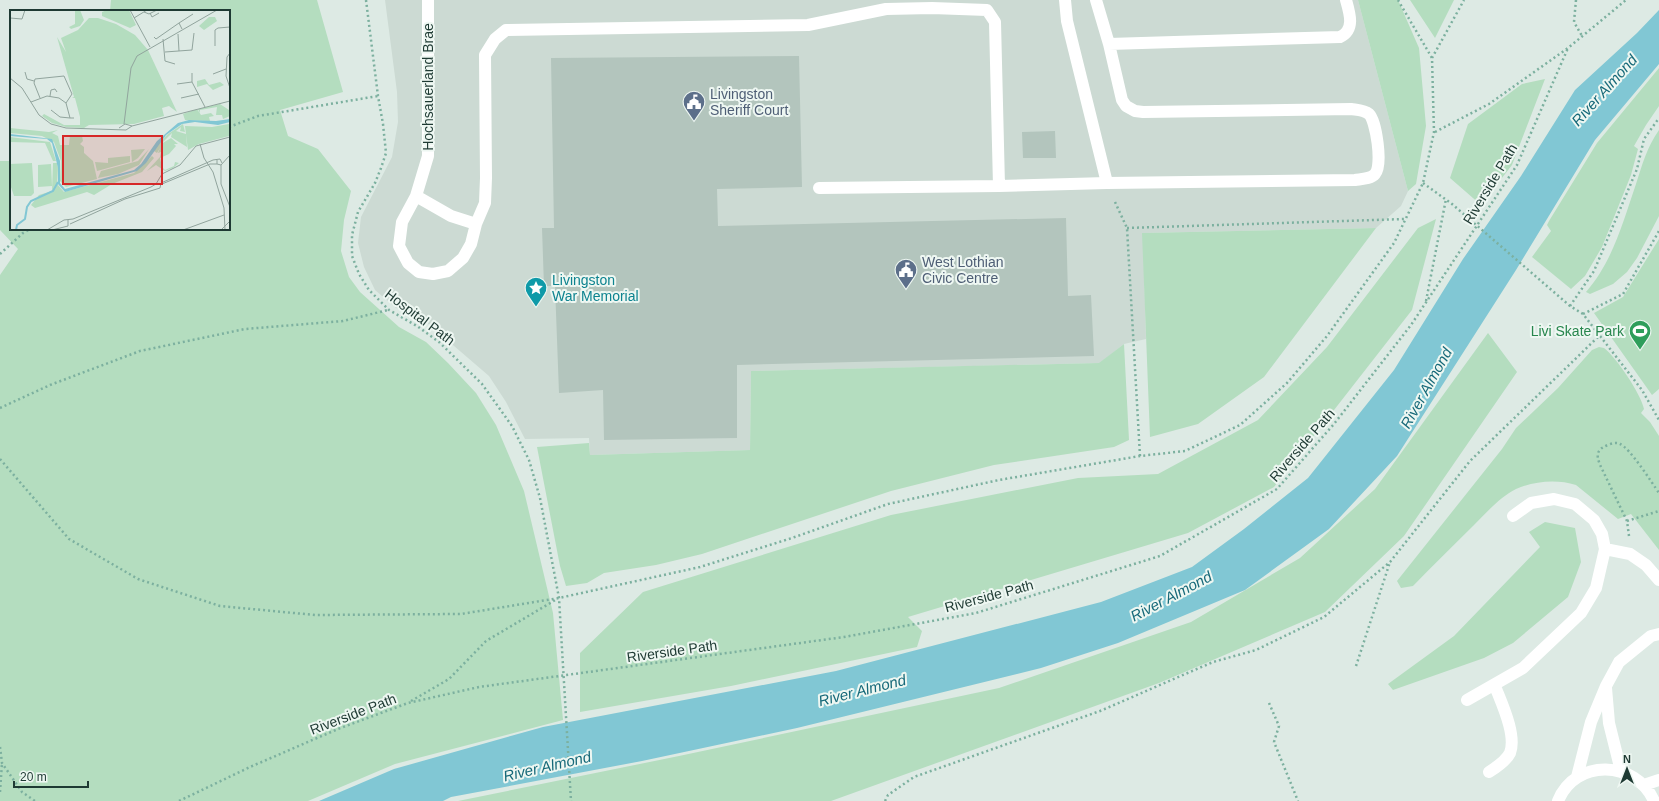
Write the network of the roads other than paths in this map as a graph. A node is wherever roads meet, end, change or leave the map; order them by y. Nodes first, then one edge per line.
1 (428, 0) edge
2 (1065, 0) edge
3 (1096, 0) edge
4 (1346, 0) edge
5 (1109, 44) junction
6 (1107, 183) junction
7 (999, 186) junction
8 (819, 188) dead end
9 (416, 196) junction
10 (476, 224) junction
11 (1513, 516) dead end
12 (1604, 550) junction
13 (1659, 580) edge
14 (1659, 634) edge
15 (1495, 686) junction
16 (1606, 686) junction
17 (1467, 700) dead end
18 (1621, 771) junction
19 (1489, 772) dead end
20 (1577, 777) junction
21 (1659, 780) edge
22 (1644, 785) junction
23 (1558, 801) edge
24 (1654, 801) edge

1 - 9 street, Hochsauerland Brae
2 - 6 street
3 - 5 street
4 - 5 street
5 - 6 street
6 - 7 street
7 - 8 street
7 - 10 street
9 - 10 street
9 - 10 street, Hochsauerland Brae
11 - 12 street
12 - 13 street
12 - 15 street
14 - 16 street
15 - 17 street
15 - 19 street
16 - 18 street
16 - 20 street
18 - 20 street
18 - 22 street
20 - 23 street
21 - 22 street
22 - 24 street

